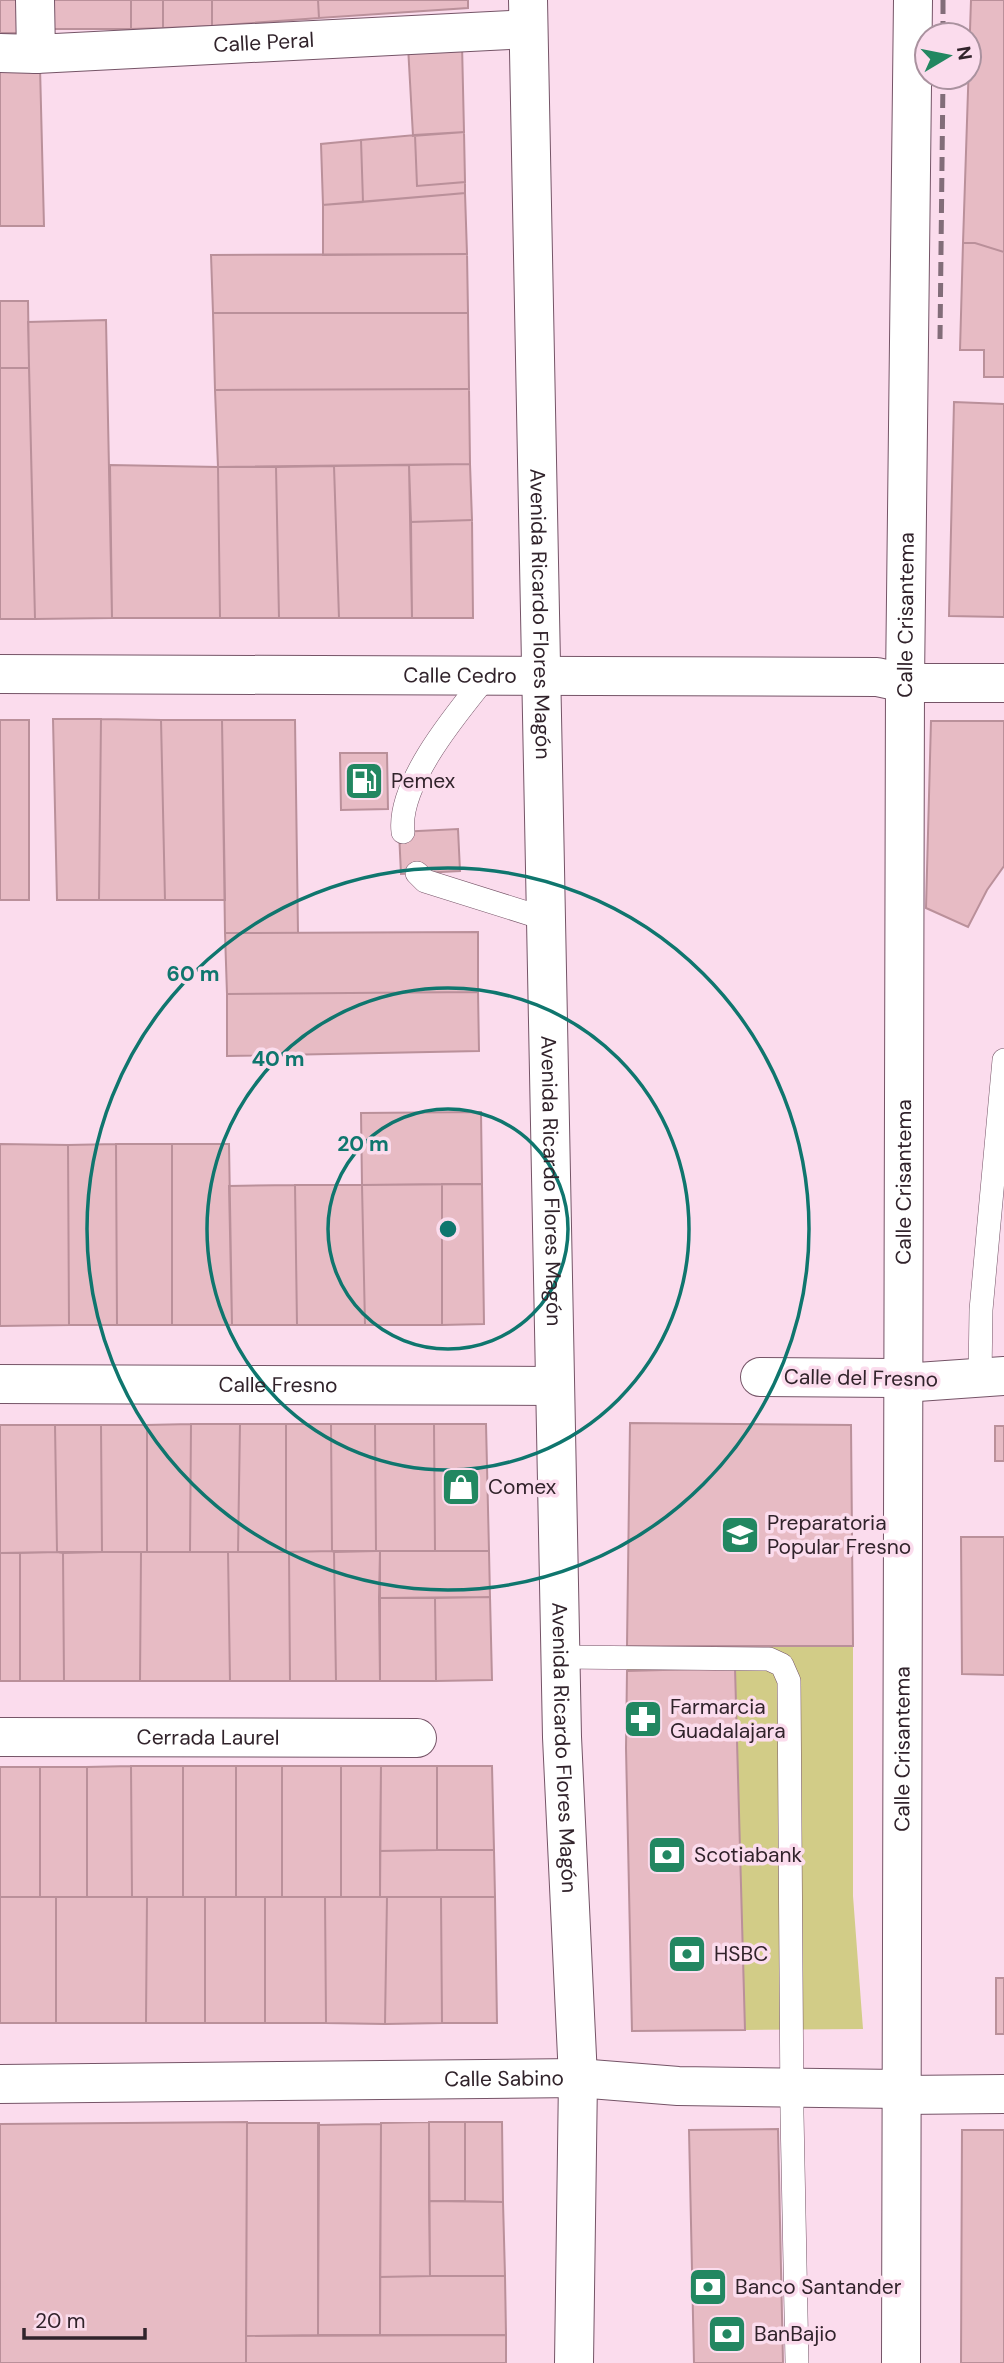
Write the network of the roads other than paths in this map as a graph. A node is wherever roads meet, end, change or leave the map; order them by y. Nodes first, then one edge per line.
1 (35, 0) edge
2 (913, 0) edge
3 (528, 14) edge
4 (18, 54) edge
5 (0, 674) edge
6 (486, 677) junction
7 (541, 678) junction
8 (905, 683) junction
9 (1004, 683) edge
10 (403, 832) dead end
11 (417, 873) dead end
12 (546, 919) junction
13 (1004, 1060) edge
14 (992, 1376) edge
15 (760, 1377) dead end
16 (903, 1383) junction
17 (0, 1384) edge
18 (555, 1386) junction
19 (561, 1657) junction
20 (0, 1737) edge
21 (417, 1738) dead end
22 (578, 2078) junction
23 (0, 2084) edge
24 (793, 2088) junction
25 (1004, 2094) edge
26 (901, 2095) junction
27 (574, 2363) edge
28 (797, 2363) edge
29 (901, 2363) edge

1 - 4 street
2 - 8 street, Calle Crisantema
3 - 4 street, Calle Peral
3 - 7 street, Avenida Ricardo Flores Magón
5 - 6 street, Calle Cedro
6 - 7 street, Calle Cedro
6 - 10 lane
7 - 8 street, Calle Cedro
7 - 12 street, Avenida Ricardo Flores Magón
8 - 9 street, Calle Cedro
8 - 16 street, Calle Crisantema
11 - 12 lane
12 - 18 street, Avenida Ricardo Flores Magón
13 - 14 lane
14 - 16 street, Calle del Fresno
15 - 16 street, Calle del Fresno
16 - 26 street, Calle Crisantema
17 - 18 street, Calle Fresno
18 - 19 street, Avenida Ricardo Flores Magón
19 - 22 street, Avenida Ricardo Flores Magón
19 - 24 lane
20 - 21 street, Cerrada Laurel
22 - 23 street, Calle Sabino
22 - 24 street, Calle Sabino
22 - 27 street, Avenida Ricardo Flores Magón
24 - 26 street, Calle Sabino
24 - 28 lane
25 - 26 street, Calle Sabino
26 - 29 street, Calle Crisantema

